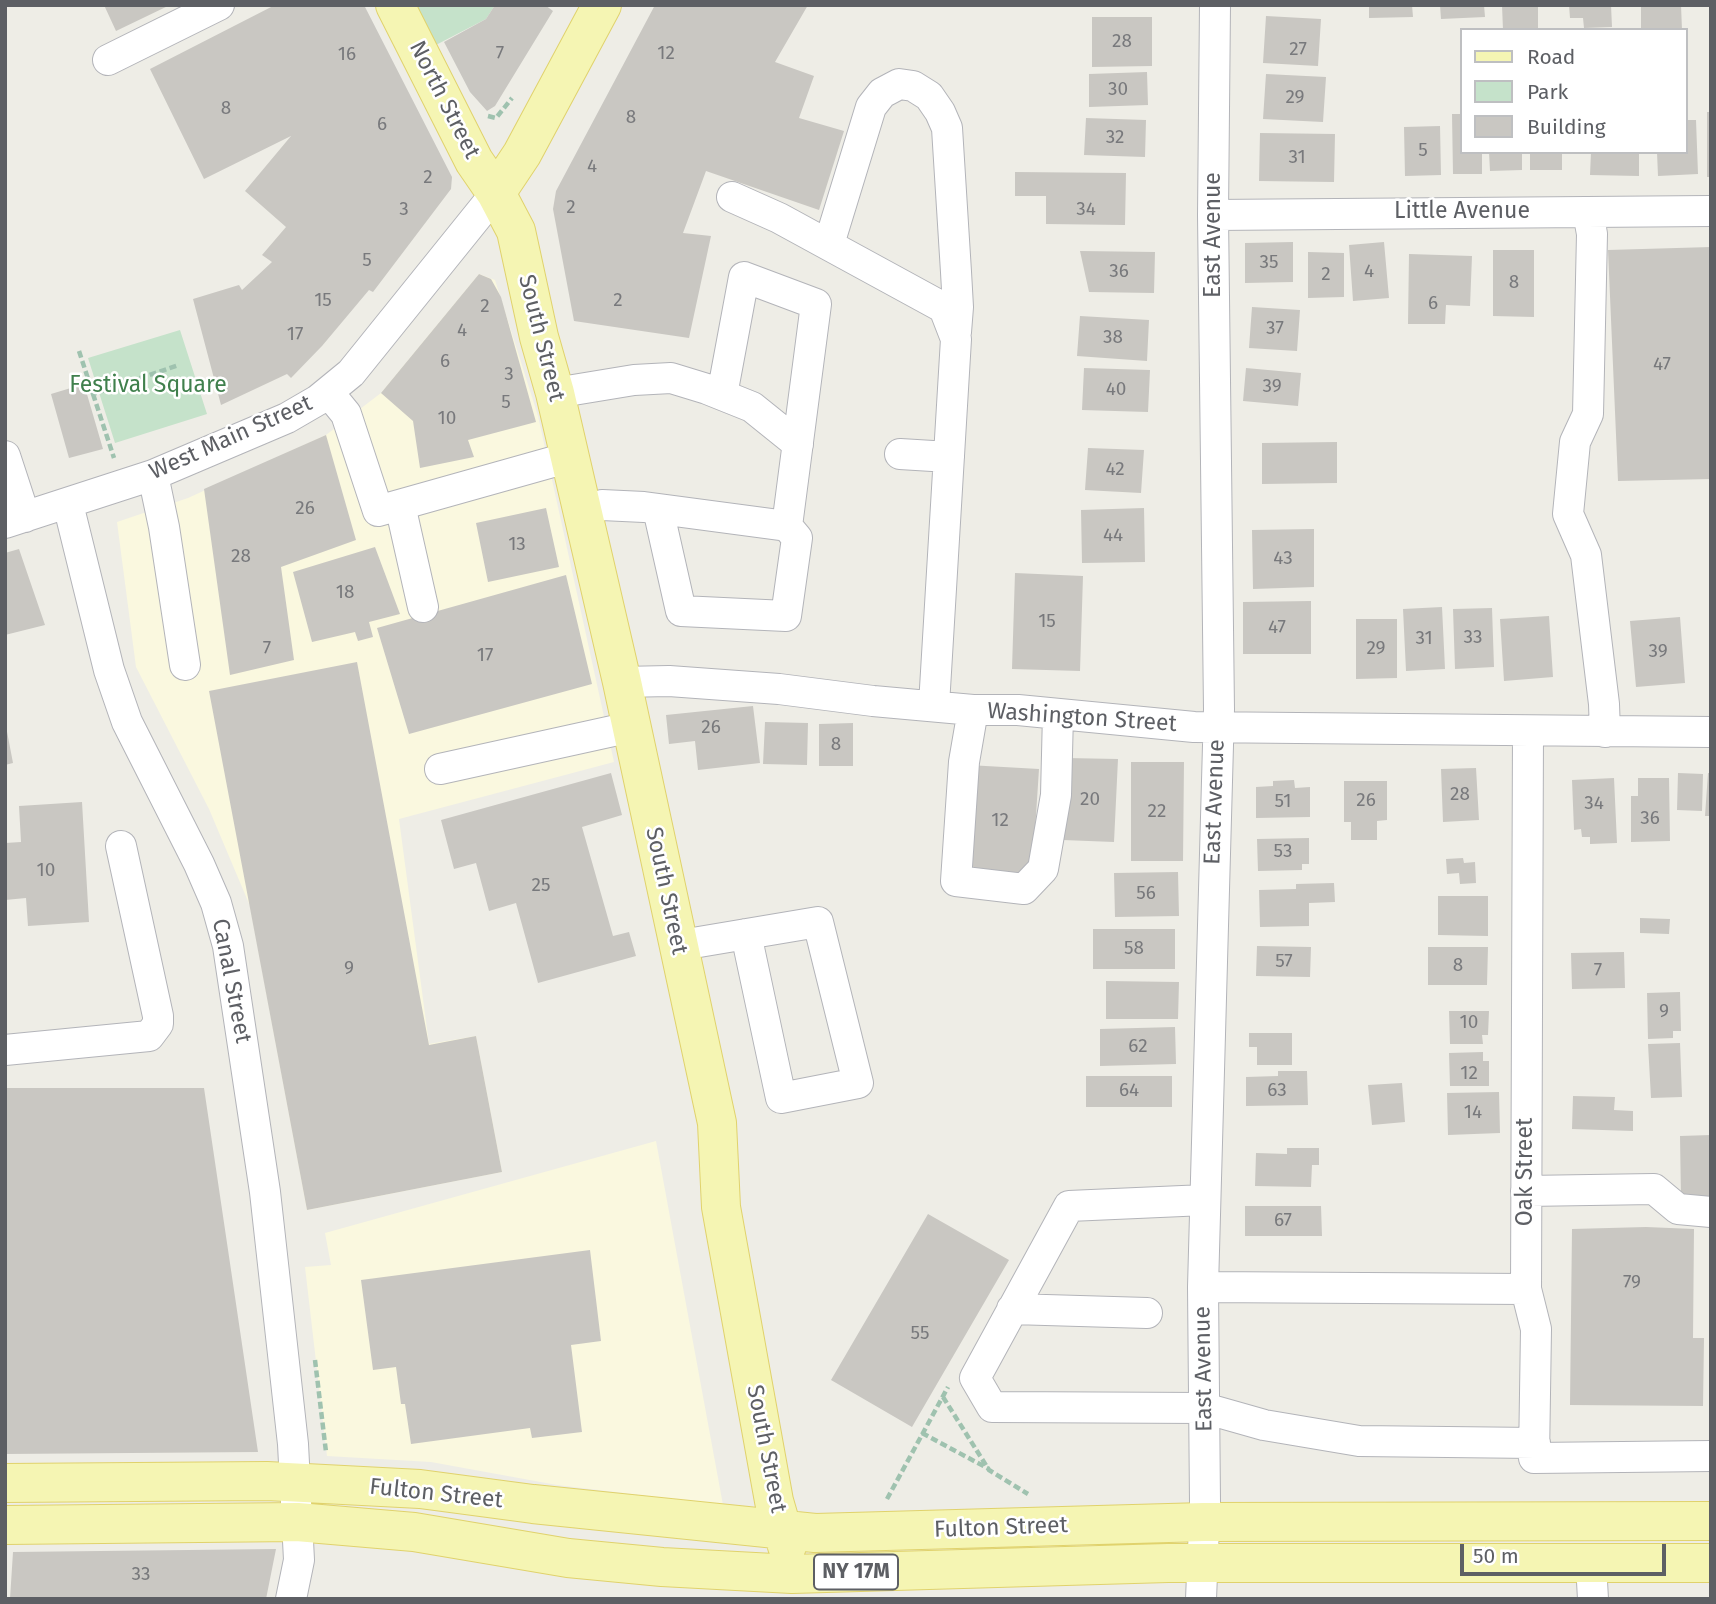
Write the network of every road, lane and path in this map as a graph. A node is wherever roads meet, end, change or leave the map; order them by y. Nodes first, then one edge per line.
1 (219, 5) edge
2 (395, 5) edge
3 (602, 5) edge
4 (1215, 5) edge
5 (108, 60) dead end
6 (517, 89) dead end
7 (481, 113) dead end
8 (496, 193) junction
9 (732, 197) dead end
10 (1711, 211) edge
11 (1588, 212) junction
12 (1213, 215) junction
13 (829, 244) junction
14 (956, 339) junction
15 (79, 351) dead end
16 (179, 365) dead end
17 (328, 392) junction
18 (555, 393) junction
19 (93, 394) junction
20 (722, 395) junction
21 (798, 444) junction
22 (900, 454) dead end
23 (5, 456) edge
24 (570, 457) junction
25 (949, 457) junction
26 (114, 458) dead end
27 (153, 475) junction
28 (68, 504) junction
29 (400, 505) junction
30 (658, 509) junction
31 (583, 512) junction
32 (15, 520) edge
33 (788, 526) junction
34 (423, 607) dead end
35 (185, 665) dead end
36 (622, 682) junction
37 (934, 705) junction
38 (973, 710) junction
39 (1058, 714) junction
40 (631, 727) junction
41 (1217, 727) junction
42 (1528, 731) junction
43 (1605, 732) junction
44 (1711, 732) edge
45 (440, 769) dead end
46 (121, 846) dead end
47 (746, 934) junction
48 (677, 945) junction
49 (5, 1050) edge
50 (1526, 1191) junction
51 (1205, 1200) junction
52 (1711, 1212) edge
53 (1203, 1287) junction
54 (1526, 1289) junction
55 (1012, 1309) junction
56 (1147, 1313) dead end
57 (943, 1397) dead end
58 (1204, 1408) junction
59 (922, 1433) dead end
60 (1535, 1443) junction
61 (1711, 1456) edge
62 (989, 1470) junction
63 (5, 1483) edge
64 (294, 1483) junction
65 (1034, 1497) dead end
66 (1711, 1521) edge
67 (297, 1522) junction
68 (1204, 1522) junction
69 (5, 1525) edge
70 (790, 1562) edge
71 (1711, 1563) edge
72 (1201, 1581) edge
73 (1592, 1581) edge
74 (290, 1599) edge

1 - 5 street
2 - 8 main road, North Street
3 - 8 main road
4 - 12 street, East Avenue
6 - 7 path
8 - 17 street, West Main Street
8 - 18 main road, South Street
9 - 13 street
10 - 11 street, Little Avenue
11 - 12 street, Little Avenue
11 - 43 street
12 - 41 street, East Avenue
13 - 14 street
13 - 14 street
14 - 25 street
15 - 19 path
16 - 19 path
17 - 27 street, West Main Street
17 - 29 street
18 - 20 street
18 - 24 main road, South Street
19 - 26 path
20 - 21 street
20 - 21 street
21 - 33 street
22 - 25 street
23 - 32 street
24 - 29 street
24 - 31 main road, South Street
25 - 37 street
27 - 28 street, West Main Street
27 - 35 street
28 - 32 street, West Main Street
28 - 64 street, Canal Street
29 - 34 street
30 - 31 street
30 - 33 street
30 - 33 street
31 - 36 main road, South Street
36 - 37 street, Washington Street
36 - 40 main road, South Street
37 - 38 street, Washington Street
38 - 39 street, Washington Street
38 - 39 street
39 - 41 street, Washington Street
40 - 45 street
40 - 48 main road, South Street
41 - 42 street, Washington Street
41 - 51 street, East Avenue
42 - 43 street, Washington Street
42 - 50 street, Oak Street
43 - 44 street, Washington Street
46 - 49 street
47 - 47 street
47 - 48 street
48 - 70 main road, South Street
50 - 52 street
50 - 54 street, Oak Street
51 - 53 street, East Avenue
51 - 55 street
53 - 54 street
53 - 58 street, East Avenue
54 - 60 street, Oak Street
55 - 56 street
55 - 58 street
57 - 62 path
58 - 60 street
58 - 68 street, East Avenue
59 - 62 path
60 - 61 street
62 - 65 path
63 - 64 main road, Fulton Street / NY 17M
64 - 67 street
64 - 70 main road, Fulton Street / NY 17M
66 - 68 main road, Fulton Street / NY 17M
67 - 69 main road, Fulton Street / NY 17M
67 - 70 main road, Fulton Street / NY 17M
67 - 74 street
68 - 70 main road, Fulton Street / NY 17M
68 - 72 street, East Avenue
70 - 72 main road, Fulton Street / NY 17M
71 - 73 main road, Fulton Street / NY 17M
72 - 73 main road, Fulton Street / NY 17M

